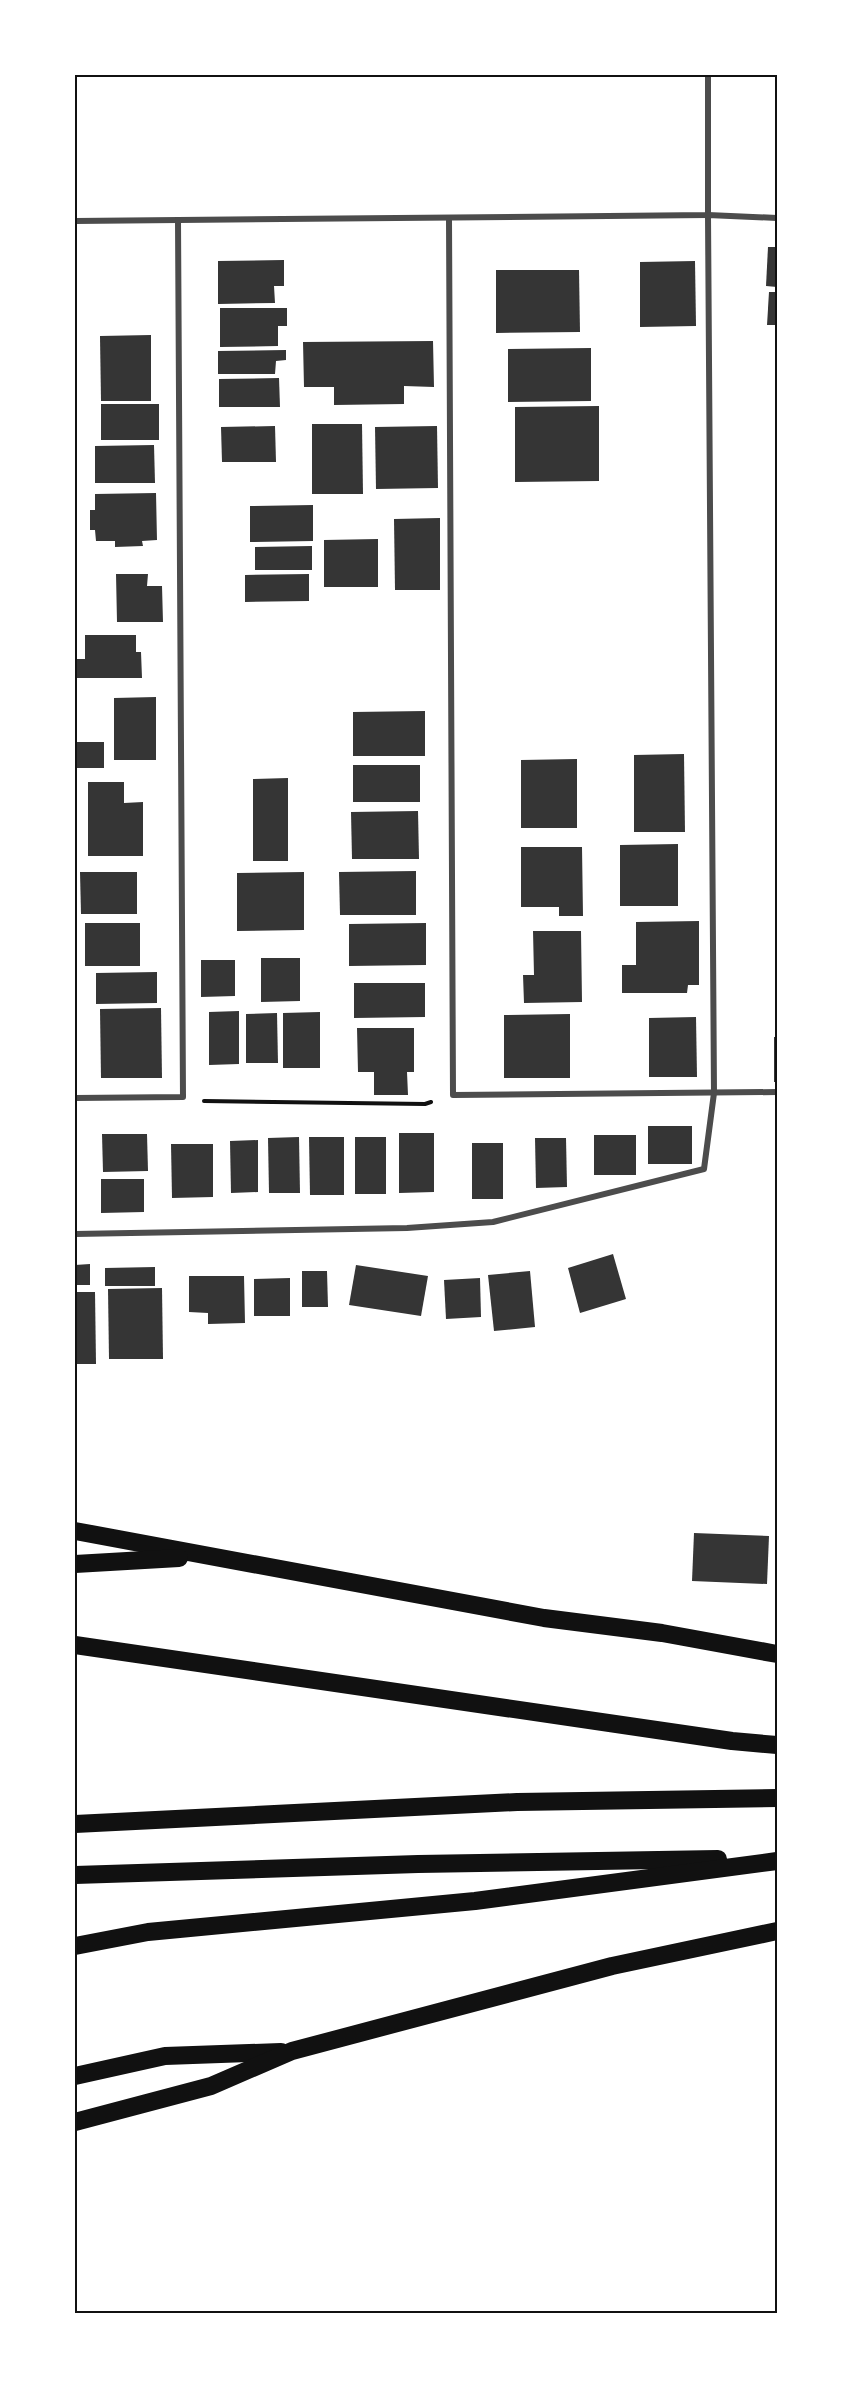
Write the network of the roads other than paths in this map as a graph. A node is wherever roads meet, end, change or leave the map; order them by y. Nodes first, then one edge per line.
1 (708, 75) edge
2 (708, 216) junction
3 (448, 218) junction
4 (777, 218) edge
5 (178, 220) junction
6 (75, 221) edge
7 (777, 1092) edge
8 (714, 1093) junction
9 (75, 1098) edge
10 (75, 1234) edge
11 (75, 1531) edge
12 (208, 1556) junction
13 (75, 1564) edge
14 (75, 1646) edge
15 (777, 1654) edge
16 (777, 1745) edge
17 (777, 1798) edge
18 (75, 1824) edge
19 (777, 1860) edge
20 (75, 1875) edge
21 (777, 1931) edge
22 (75, 1946) edge
23 (292, 2051) junction
24 (75, 2076) edge
25 (75, 2122) edge

1 - 2 street
2 - 3 street
2 - 4 street
2 - 8 street
3 - 5 street
3 - 8 street
5 - 6 street
5 - 9 street
7 - 8 street
8 - 10 street
11 - 12 highway
12 - 13 highway
12 - 15 highway
14 - 16 highway
17 - 18 highway
19 - 20 highway
19 - 22 highway
21 - 23 highway
23 - 24 highway
23 - 25 highway

